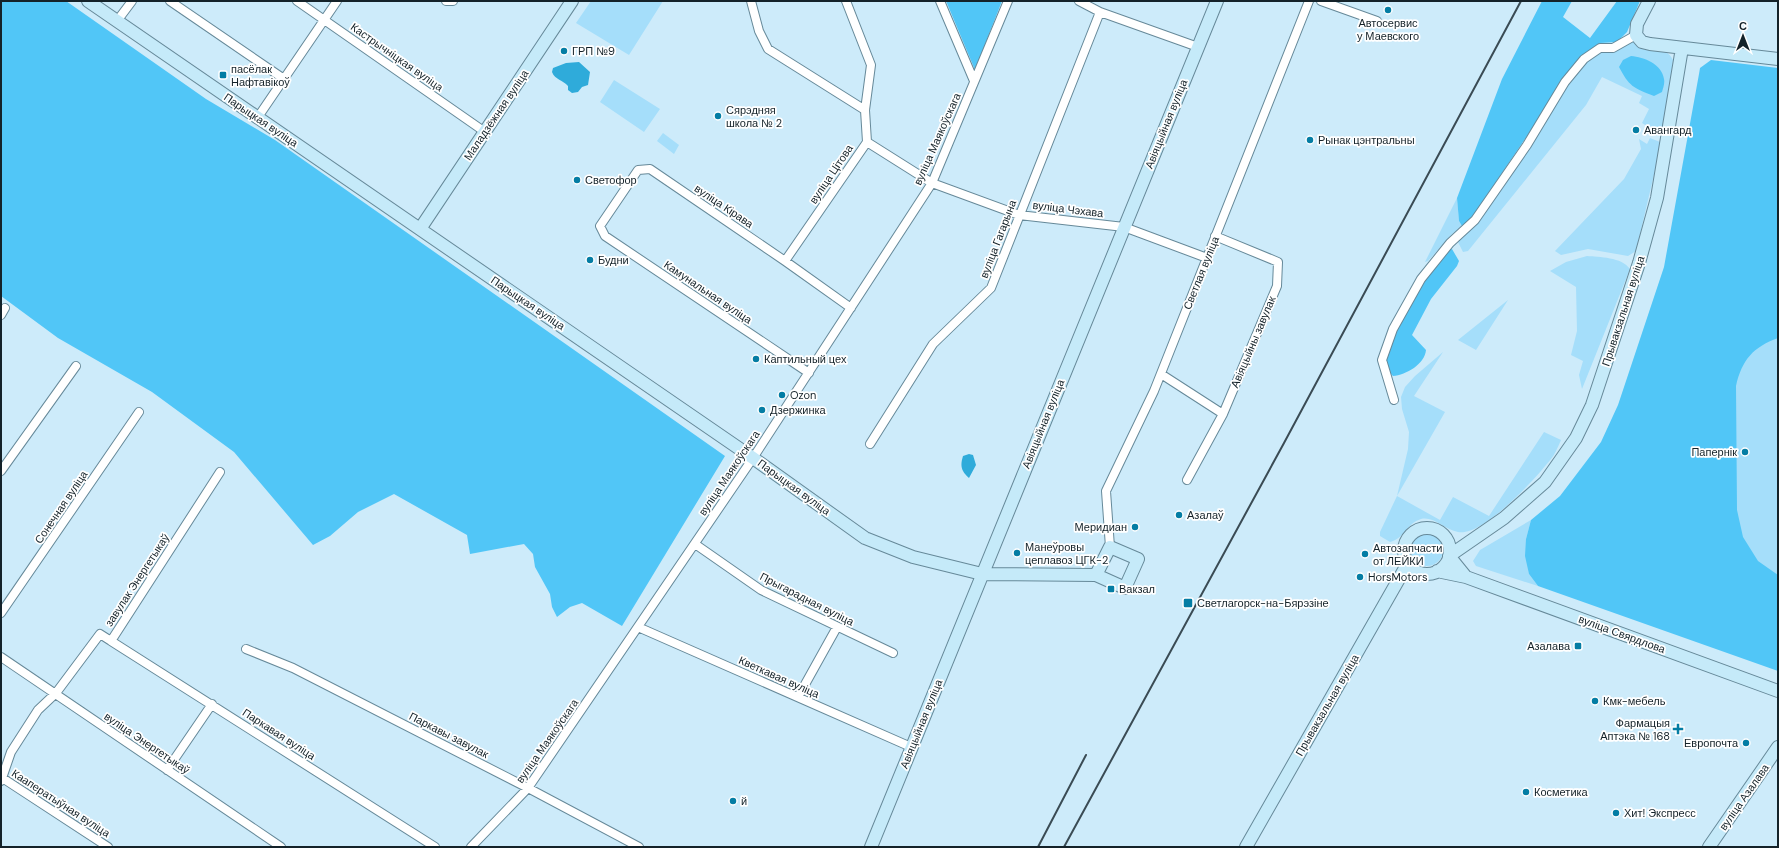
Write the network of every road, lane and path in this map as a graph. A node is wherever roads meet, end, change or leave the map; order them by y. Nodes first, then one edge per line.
1 (88, 1) edge
2 (132, 1) edge
3 (170, 1) edge
4 (297, 1) edge
5 (338, 1) edge
6 (446, 1) edge
7 (452, 1) edge
8 (572, 1) edge
9 (751, 1) edge
10 (846, 1) edge
11 (940, 1) edge
12 (1008, 1) edge
13 (1078, 1) edge
14 (1217, 1) edge
15 (1309, 1) edge
16 (1322, 1) edge
17 (1649, 1) edge
18 (1100, 12) junction
19 (324, 20) junction
20 (117, 21) junction
21 (1377, 21) dead end
22 (1636, 35) junction
23 (1198, 47) junction
24 (1682, 48) junction
25 (1778, 59) edge
26 (284, 79) junction
27 (974, 81) junction
28 (865, 110) junction
29 (258, 118) junction
30 (485, 132) junction
31 (866, 142) junction
32 (932, 183) junction
33 (1019, 215) junction
34 (600, 226) joint
35 (1124, 227) junction
36 (420, 229) junction
37 (1216, 236) junction
38 (1207, 258) junction
39 (785, 260) junction
40 (851, 308) junction
41 (76, 366) dead end
42 (809, 373) junction
43 (1160, 374) junction
44 (1394, 400) dead end
45 (139, 412) dead end
46 (1223, 414) junction
47 (870, 444) dead end
48 (753, 458) junction
49 (1, 471) edge
50 (220, 472) dead end
51 (1186, 480) dead end
52 (1442, 533) junction
53 (1482, 533) junction
54 (695, 544) junction
55 (1110, 546) junction
56 (1449, 556) junction
57 (1408, 563) junction
58 (1437, 571) junction
59 (982, 574) junction
60 (1096, 575) junction
61 (1466, 577) junction
62 (1, 613) edge
63 (638, 627) junction
64 (837, 627) junction
65 (111, 641) junction
66 (246, 649) dead end
67 (893, 653) dead end
68 (1, 657) edge
69 (1778, 691) edge
70 (56, 693) junction
71 (798, 697) junction
72 (212, 704) junction
73 (911, 747) junction
74 (1778, 747) edge
75 (167, 770) junction
76 (2, 778) edge
77 (528, 788) junction
78 (108, 847) edge
79 (281, 847) edge
80 (436, 847) edge
81 (471, 847) edge
82 (639, 847) edge
83 (871, 847) edge
84 (1246, 847) edge
85 (1709, 847) edge

1 - 20 street, Парыцкая вуліца
2 - 20 street
3 - 26 street
4 - 19 street, Кастрычніцкая вуліца
5 - 19 street
6 - 7 street
8 - 30 street, Маладзёжная вуліца
9 - 28 street
10 - 28 street, вуліца Цітова
11 - 27 street
12 - 27 street, вуліца Маякоўскага
13 - 18 street
14 - 23 street, Авіяцыйная вуліца
15 - 37 street, Светлая вуліца
16 - 21 street
17 - 22 street
18 - 23 street
18 - 33 street, вуліца Гагарына
19 - 26 street
19 - 30 street, Кастрычніцкая вуліца
20 - 29 street, Парыцкая вуліца
22 - 24 street
22 - 44 street
23 - 35 street, Авіяцыйная вуліца
24 - 25 street
24 - 53 street, Прывакзальная вуліца
26 - 29 street
27 - 32 street, вуліца Маякоўскага
28 - 31 street, вуліца Цітова
29 - 36 street, Парыцкая вуліца
30 - 36 street, Маладзёжная вуліца
31 - 32 street, вуліца Чэхава
31 - 39 street, вуліца Цітова
32 - 33 street, вуліца Чэхава
32 - 40 street, вуліца Маякоўскага
33 - 35 street, вуліца Чэхава
33 - 47 street, вуліца Гагарына
34 - 39 street, вуліца Кірава
34 - 42 street, Камунальная вуліца
35 - 38 street, вуліца Чэхава
35 - 59 street, Авіяцыйная вуліца
36 - 48 street, Парыцкая вуліца
37 - 38 street, Светлая вуліца
37 - 46 street, Авіяцыйны завулак
38 - 43 street, Светлая вуліца
39 - 40 street, вуліца Кірава
40 - 42 street, вуліца Маякоўскага
41 - 49 street
42 - 48 street, вуліца Маякоўскага
43 - 46 street
43 - 55 street, Светлая вуліца
45 - 62 street, Сонечная вуліца
46 - 51 street, Авіяцыйны завулак
48 - 54 street, вуліца Маякоўскага
48 - 59 street, Парыцкая вуліца
50 - 65 street, завулак Энергетыкаў
52 - 53 street
52 - 56 street
52 - 57 street
53 - 56 street, Прывакзальная вуліца
54 - 63 street, вуліца Маякоўскага
54 - 64 street, Прыгарадная вуліца
55 - 60 street, Светлая вуліца
55 - 60 street
56 - 58 street
56 - 61 street
57 - 58 street
57 - 84 street, Прывакзальная вуліца
58 - 61 street, вуліца Свярдлова
59 - 60 street
59 - 73 street, Авіяцыйная вуліца
61 - 69 street, вуліца Свярдлова
63 - 71 street, Кветкавая вуліца
63 - 77 street, вуліца Маякоўскага
64 - 67 street, Прыгарадная вуліца
64 - 71 street
65 - 70 street, завулак Энергетыкаў
65 - 72 street, Паркавая вуліца
66 - 77 street, Паркавы завулак
68 - 70 street, вуліца Энергетыкаў
70 - 75 street, вуліца Энергетыкаў
70 - 76 street, завулак Энергетыкаў
71 - 73 street, Кветкавая вуліца
72 - 75 street
72 - 80 street, Паркавая вуліца
73 - 83 street, Авіяцыйная вуліца
74 - 85 street, вуліца Азалава
75 - 79 street, вуліца Энергетыкаў
76 - 78 street, Кааператыўная вуліца
77 - 81 street, вуліца Маякоўскага
77 - 82 street, Паркавы завулак

